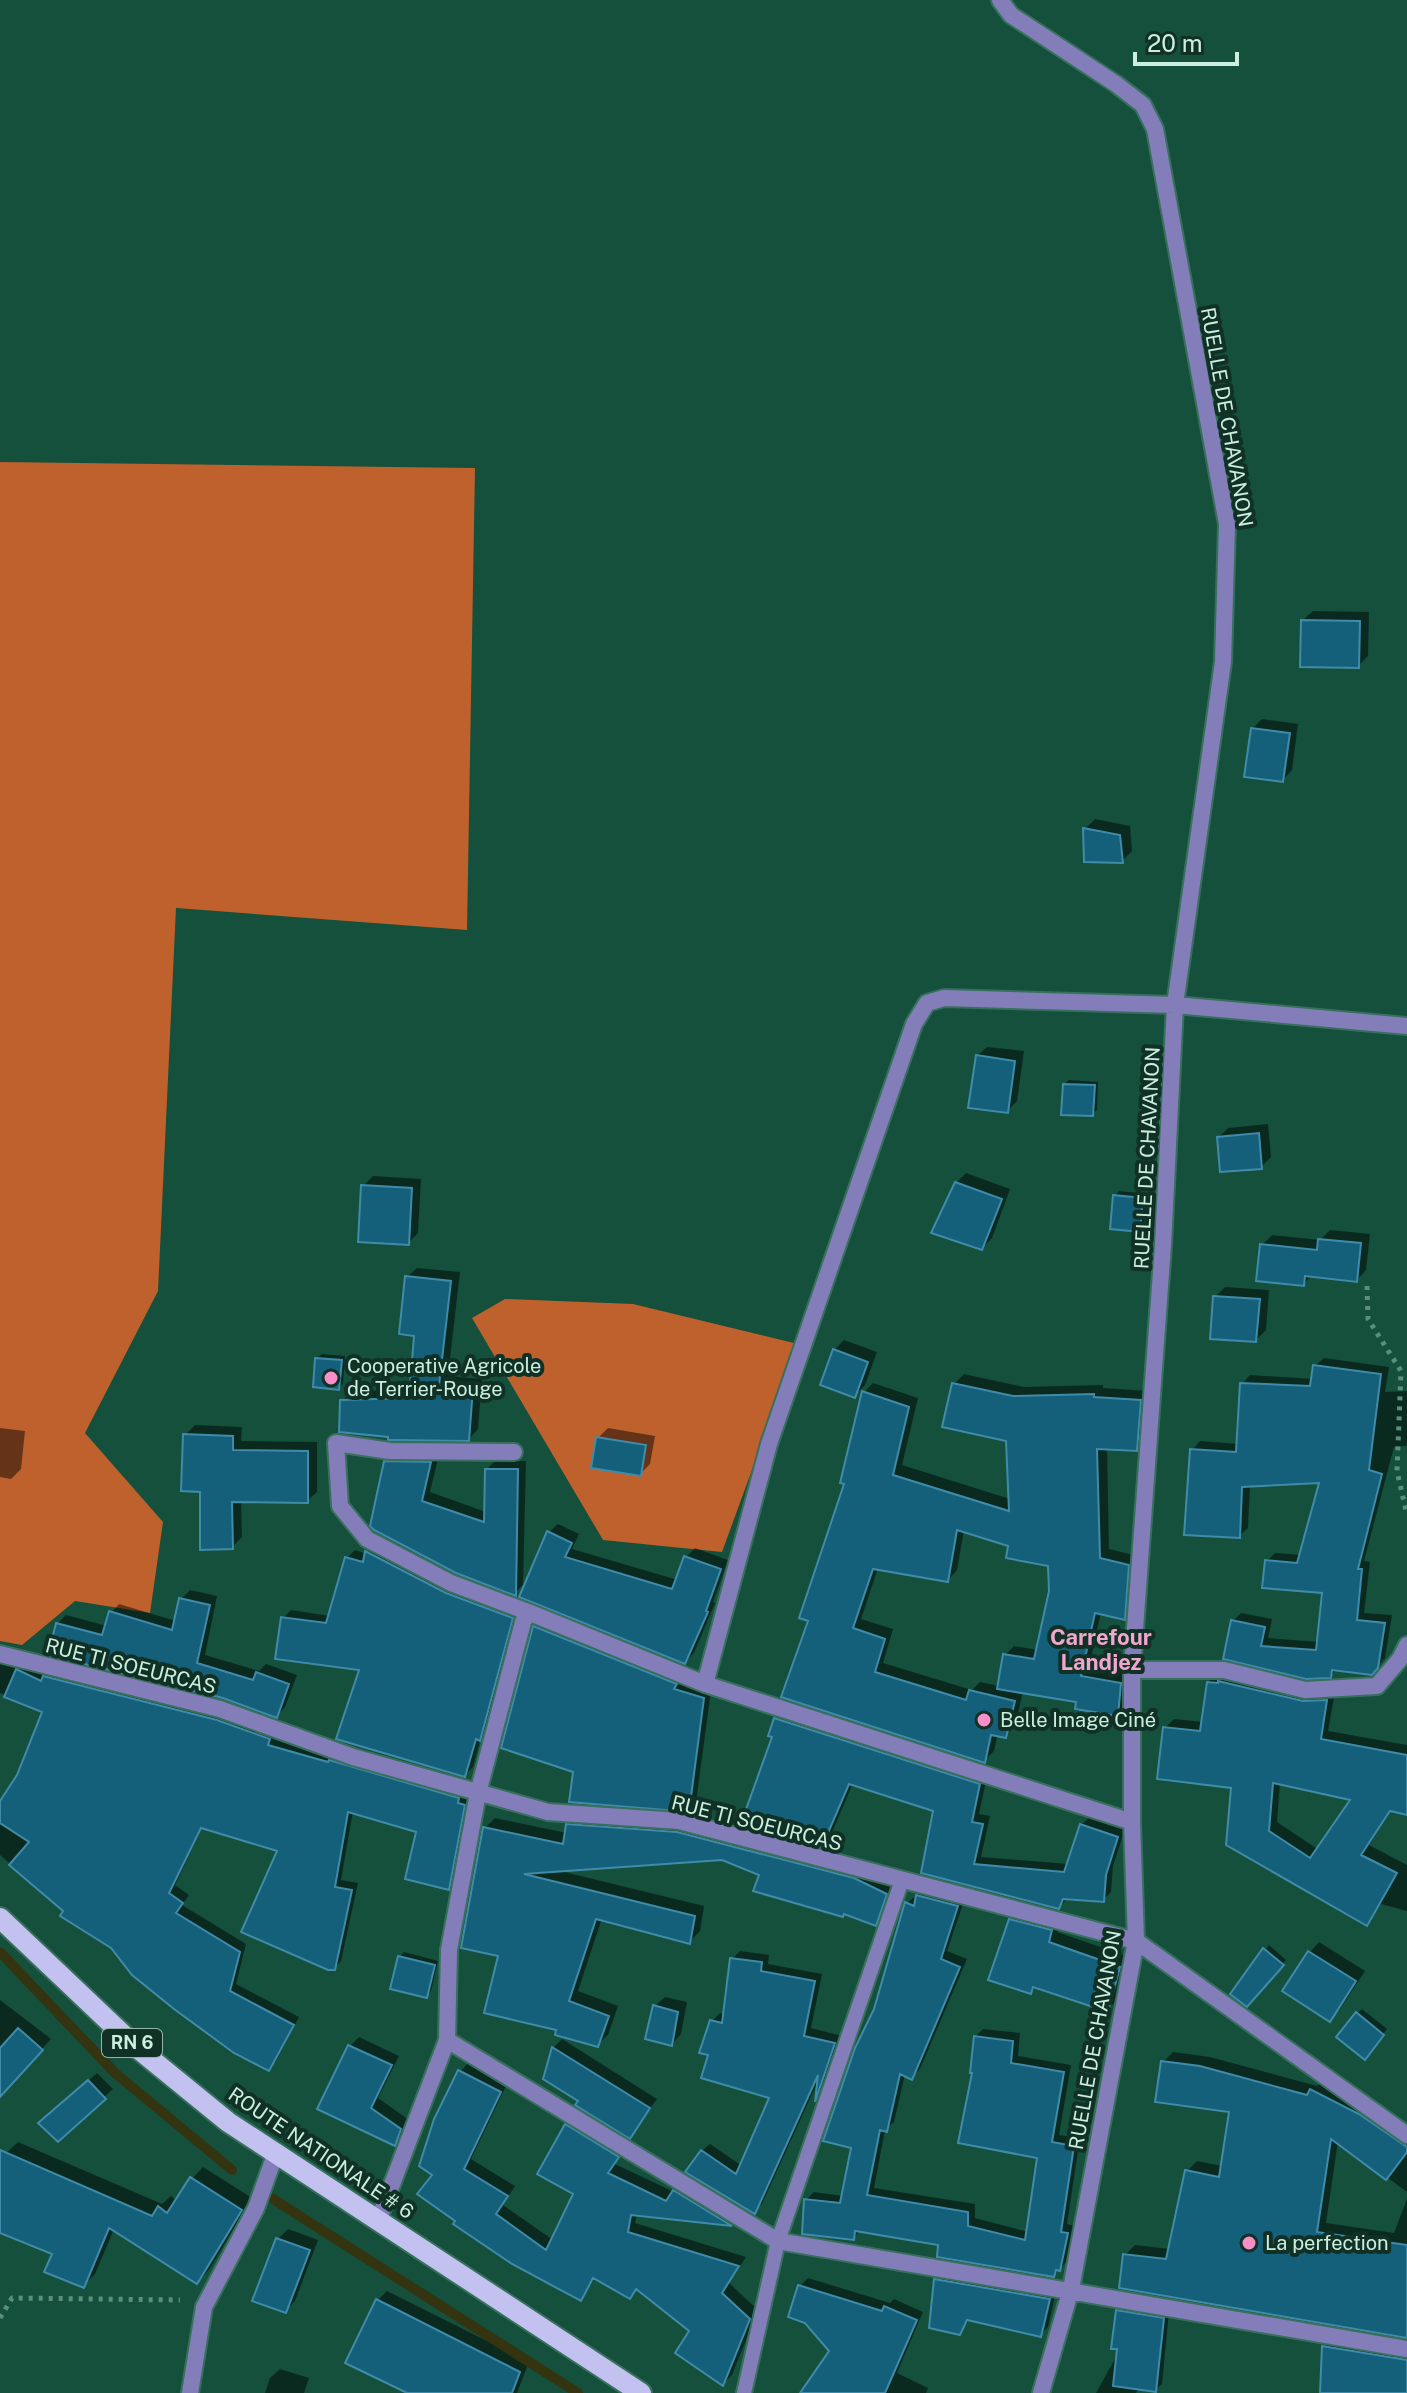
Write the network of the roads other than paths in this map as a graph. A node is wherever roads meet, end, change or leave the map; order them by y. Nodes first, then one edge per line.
1 (1000, 0) edge
2 (1175, 1005) junction
3 (1407, 1026) edge
4 (514, 1452) dead end
5 (528, 1612) junction
6 (1407, 1645) edge
7 (0, 1654) edge
8 (1132, 1670) junction
9 (705, 1684) junction
10 (478, 1793) junction
11 (1132, 1822) junction
12 (902, 1880) junction
13 (0, 1918) edge
14 (1136, 1941) junction
15 (447, 2040) junction
16 (1407, 2135) edge
17 (275, 2155) junction
18 (378, 2221) junction
19 (778, 2241) junction
20 (1071, 2289) junction
21 (1407, 2349) edge
22 (190, 2393) edge
23 (641, 2393) edge
24 (744, 2393) edge
25 (1041, 2393) edge

1 - 2 street, RUELLE DE CHAVANON
2 - 3 street
2 - 8 street, RUELLE DE CHAVANON
2 - 9 street
4 - 5 street
5 - 9 street
5 - 10 street
6 - 8 street
7 - 10 street, RUE TI SOEURCAS
8 - 11 street, RUELLE DE CHAVANON
9 - 11 street
10 - 12 street, RUE TI SOEURCAS
10 - 15 street
11 - 14 street, RUELLE DE CHAVANON
12 - 14 street, RUE TI SOEURCAS
12 - 19 lane
13 - 17 main road, ROUTE NATIONALE # 6 / RN 6
14 - 16 street, RUE TI SOEURCAS
14 - 20 street, RUELLE DE CHAVANON
15 - 18 street
15 - 19 street
17 - 18 main road, ROUTE NATIONALE # 6 / RN 6
17 - 22 street
18 - 23 main road, ROUTE NATIONALE # 6 / RN 6
19 - 20 street
19 - 24 lane
20 - 21 street
20 - 25 street, RUELLE DE CHAVANON

